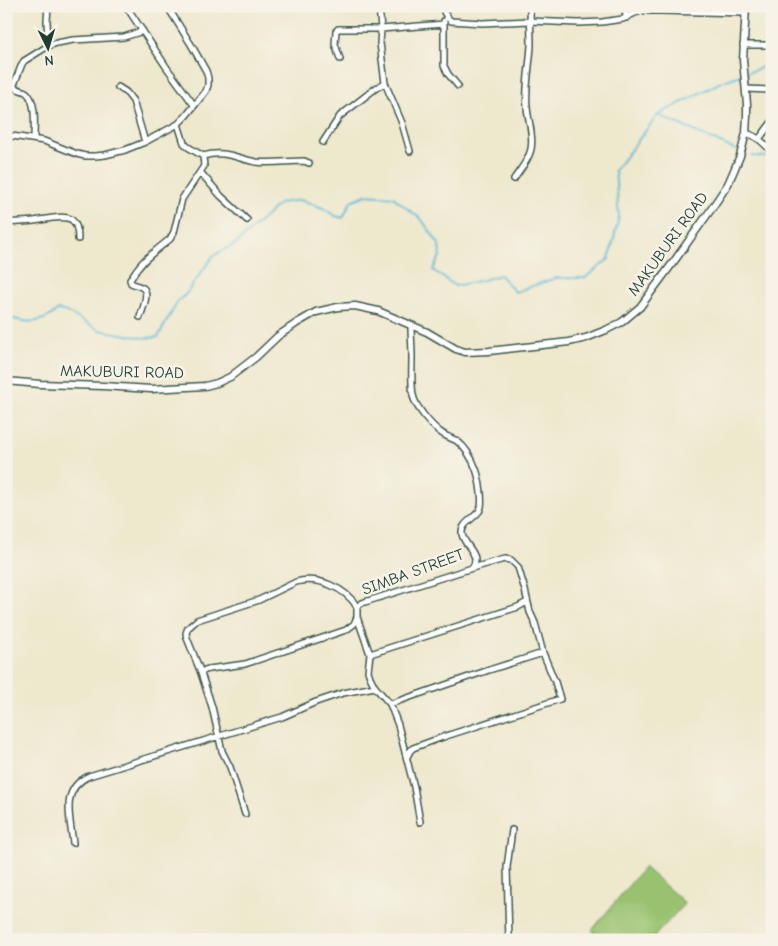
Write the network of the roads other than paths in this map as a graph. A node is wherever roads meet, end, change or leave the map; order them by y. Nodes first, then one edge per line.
1 (48, 6) edge
2 (126, 6) edge
3 (167, 6) edge
4 (379, 6) edge
5 (530, 6) edge
6 (626, 6) edge
7 (444, 9) edge
8 (746, 10) edge
9 (626, 18) junction
10 (530, 21) junction
11 (444, 24) junction
12 (381, 28) junction
13 (143, 31) junction
14 (743, 45) junction
15 (772, 45) edge
16 (48, 46) junction
17 (340, 59) dead end
18 (385, 83) junction
19 (458, 86) dead end
20 (118, 87) dead end
21 (746, 89) junction
22 (772, 90) edge
23 (194, 105) junction
24 (772, 122) edge
25 (178, 124) junction
26 (746, 133) junction
27 (6, 135) edge
28 (34, 139) junction
29 (759, 139) junction
30 (145, 142) junction
31 (322, 142) dead end
32 (410, 151) dead end
33 (772, 153) edge
34 (203, 156) junction
35 (309, 163) dead end
36 (200, 172) junction
37 (514, 179) dead end
38 (247, 220) dead end
39 (6, 222) edge
40 (78, 239) dead end
41 (140, 316) dead end
42 (411, 326) junction
43 (6, 381) edge
44 (472, 568) junction
45 (527, 602) junction
46 (357, 607) junction
47 (357, 617) junction
48 (543, 653) junction
49 (370, 654) junction
50 (201, 673) junction
51 (376, 687) junction
52 (390, 704) junction
53 (219, 737) junction
54 (407, 760) junction
55 (245, 814) dead end
56 (420, 822) dead end
57 (512, 830) dead end
58 (73, 843) dead end
59 (509, 940) edge

1 - 16 street
2 - 13 street
3 - 23 street
4 - 12 street
5 - 10 street
6 - 9 street
7 - 10 street
7 - 11 street
8 - 9 street
8 - 14 street, MAKUBURI ROAD
9 - 10 street
10 - 37 street
11 - 12 street
11 - 19 street
12 - 17 street
12 - 18 street
13 - 16 street
13 - 23 street
14 - 15 street
14 - 21 street, MAKUBURI ROAD
16 - 28 street
18 - 31 street
18 - 32 street
20 - 30 street
21 - 22 street
21 - 26 street, MAKUBURI ROAD
23 - 25 street
24 - 29 street
25 - 30 street
25 - 34 street
26 - 29 street
26 - 42 street, MAKUBURI ROAD
27 - 28 street
28 - 30 street
29 - 33 street
34 - 35 street
34 - 36 street
36 - 38 street
36 - 41 street
39 - 40 street
42 - 43 street, MAKUBURI ROAD
42 - 44 street, SIMBA STREET
44 - 45 street
44 - 46 street, SIMBA STREET
45 - 48 street
45 - 49 street
46 - 47 street, SIMBA STREET
46 - 50 street
47 - 49 street, SIMBA STREET
47 - 50 street
48 - 52 street
48 - 54 street
49 - 51 street, SIMBA STREET
50 - 53 street
51 - 52 street, SIMBA STREET
51 - 53 street
52 - 54 street, SIMBA STREET
53 - 55 street
53 - 58 street
54 - 56 street, SIMBA STREET
57 - 59 street

